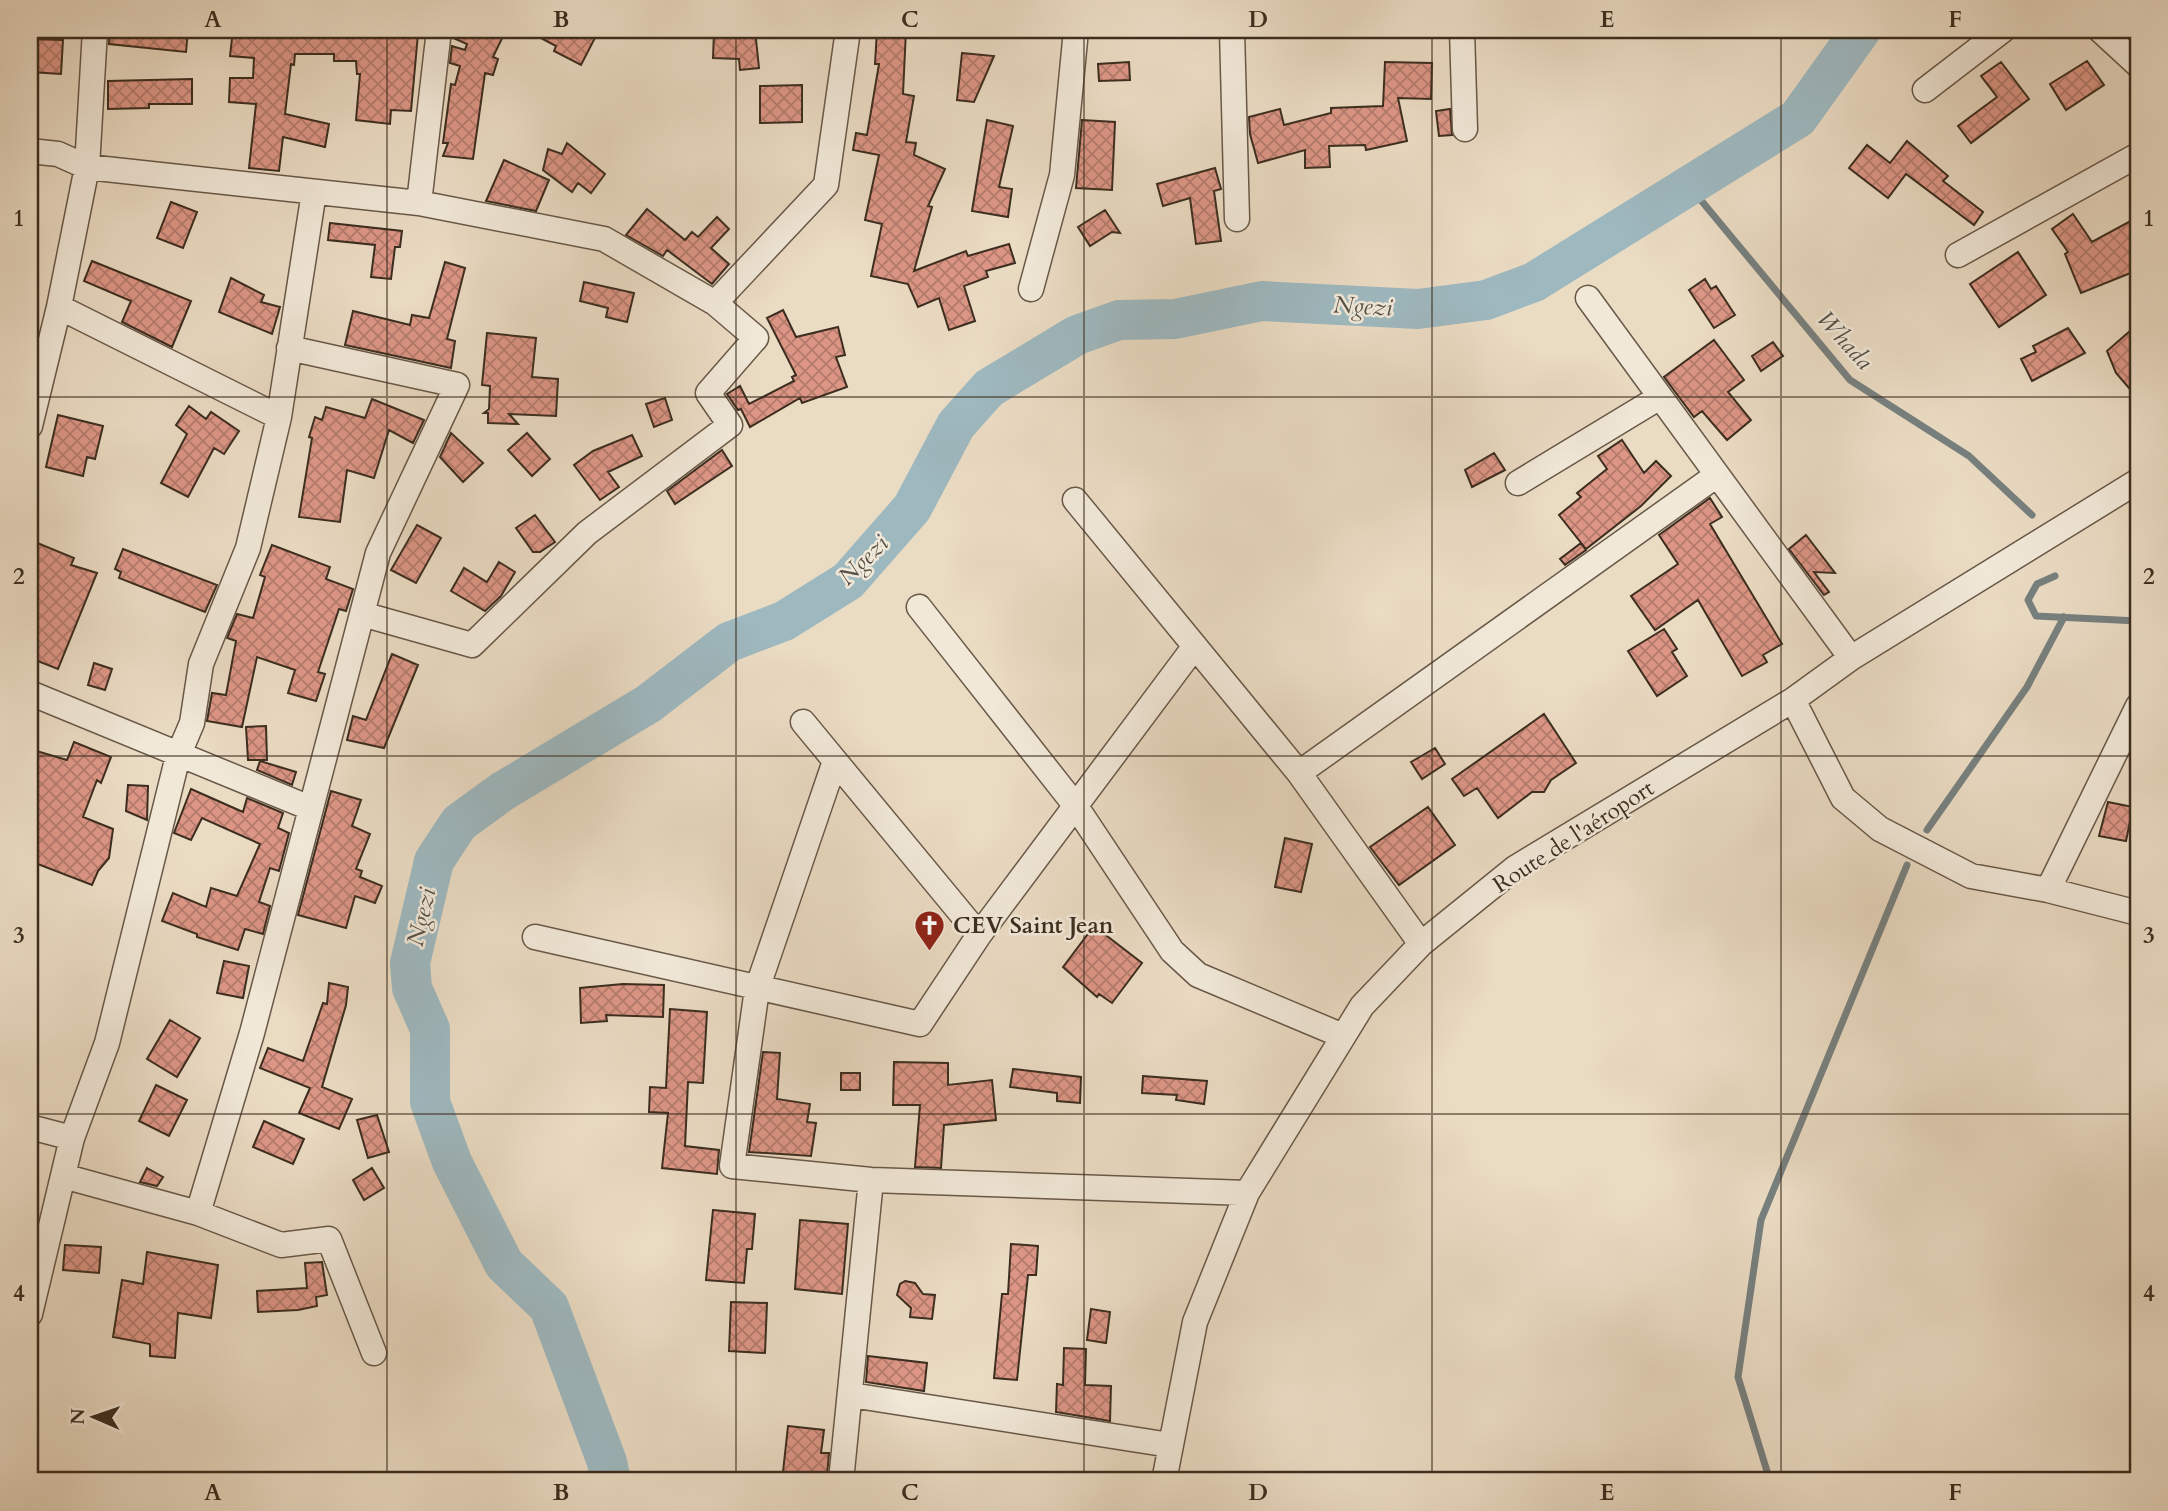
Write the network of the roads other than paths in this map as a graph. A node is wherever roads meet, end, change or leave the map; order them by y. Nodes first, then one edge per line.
1 (95, 30) edge
2 (439, 30) edge
3 (848, 30) edge
4 (1076, 30) edge
5 (1232, 30) edge
6 (1462, 30) edge
7 (2003, 30) edge
8 (2100, 30) edge
9 (2138, 65) edge
10 (1925, 90) dead end
11 (1465, 129) dead end
12 (30, 151) edge
13 (2138, 155) edge
14 (87, 167) junction
15 (314, 192) junction
16 (419, 203) junction
17 (1237, 219) dead end
18 (1958, 255) dead end
19 (1031, 289) dead end
20 (1588, 298) dead end
21 (715, 303) junction
22 (59, 307) junction
23 (289, 348) junction
24 (1660, 397) junction
25 (279, 417) junction
26 (30, 426) edge
27 (1717, 475) junction
28 (2138, 481) edge
29 (1518, 483) dead end
30 (1075, 500) dead end
31 (919, 607) dead end
32 (362, 614) junction
33 (1195, 646) junction
34 (1851, 658) junction
35 (30, 693) edge
36 (1793, 699) junction
37 (2138, 706) edge
38 (803, 722) dead end
39 (178, 756) junction
40 (835, 761) junction
41 (1299, 774) junction
42 (1075, 805) junction
43 (310, 808) junction
44 (2048, 890) junction
45 (2138, 914) edge
46 (979, 935) junction
47 (535, 937) dead end
48 (1421, 943) junction
49 (757, 989) junction
50 (1343, 1036) junction
51 (30, 1127) edge
52 (72, 1138) junction
53 (63, 1176) junction
54 (872, 1180) junction
55 (1247, 1193) junction
56 (198, 1213) junction
57 (30, 1314) edge
58 (374, 1353) dead end
59 (850, 1395) junction
60 (1171, 1445) junction
61 (841, 1481) edge
62 (1164, 1481) edge

1 - 14 street
2 - 16 street
3 - 21 street
4 - 19 street
5 - 17 street
6 - 11 street
7 - 10 street
8 - 9 street
12 - 14 street
13 - 18 street
14 - 15 street
14 - 22 street
15 - 16 street
15 - 23 street
16 - 21 street
20 - 24 street
21 - 32 street
22 - 25 street
22 - 26 street
23 - 25 street
23 - 32 street
24 - 27 street
24 - 29 street
25 - 39 street
27 - 34 street
27 - 41 street
28 - 34 street, Route de l'aéroport
30 - 33 street
31 - 42 street
32 - 43 street
33 - 41 street
33 - 42 street
34 - 36 street, Route de l'aéroport
35 - 39 street
36 - 44 street
36 - 48 street, Route de l'aéroport
37 - 44 street
38 - 40 street
39 - 43 street
39 - 52 street
40 - 46 street
40 - 49 street
41 - 48 street
42 - 46 street
42 - 50 street
43 - 56 street
44 - 45 street
46 - 49 street
47 - 49 street
48 - 50 street, Route de l'aéroport
49 - 54 street
50 - 55 street, Route de l'aéroport
51 - 52 street
52 - 53 street
53 - 56 street
53 - 57 street
54 - 55 street
54 - 59 street
55 - 60 street, Route de l'aéroport
56 - 58 street
59 - 60 street
59 - 61 street
60 - 62 street, Route de l'aéroport

